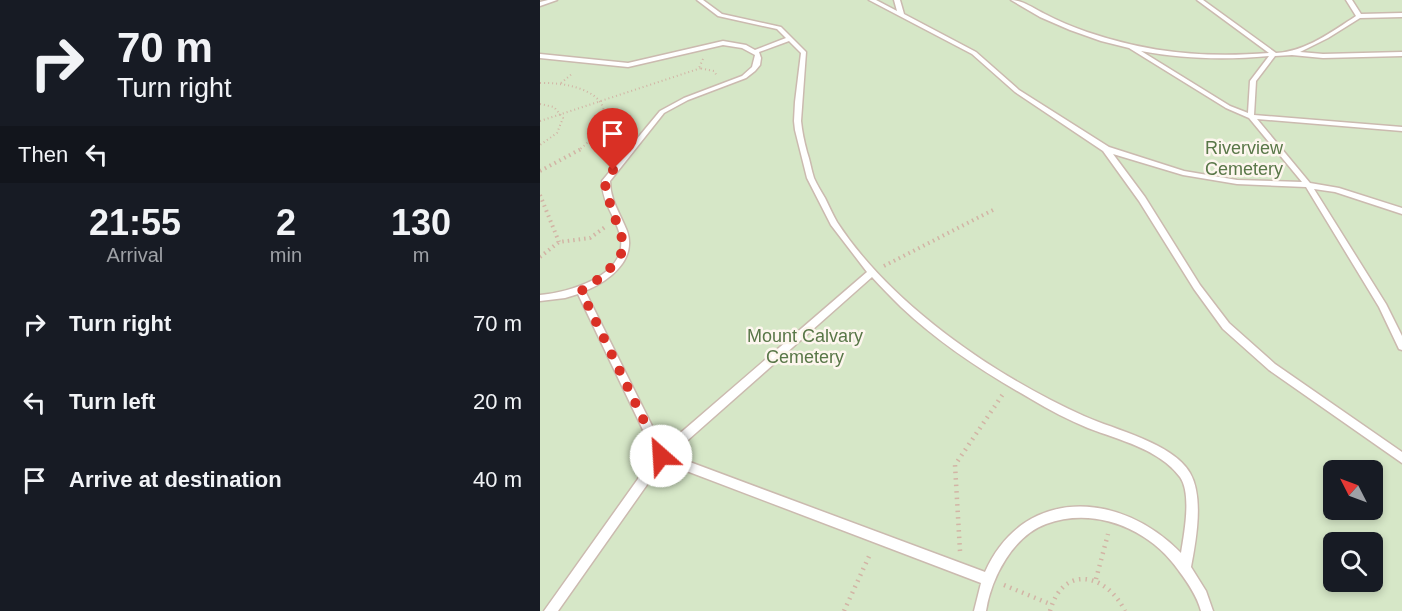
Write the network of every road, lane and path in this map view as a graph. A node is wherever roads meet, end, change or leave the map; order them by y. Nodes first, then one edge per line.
1 (554, 0) edge
2 (700, 0) edge
3 (872, 0) edge
4 (897, 0) edge
5 (1014, 0) edge
6 (1200, 0) edge
7 (1350, 0) edge
8 (540, 4) edge
9 (902, 15) junction
10 (1402, 15) edge
11 (1359, 16) junction
12 (789, 39) junction
13 (1131, 47) junction
14 (684, 51) junction
15 (755, 52) junction
16 (1292, 53) junction
17 (1274, 54) junction
18 (1402, 54) edge
19 (540, 56) edge
20 (701, 69) junction
21 (540, 83) edge
22 (707, 92) junction
23 (602, 102) junction
24 (540, 104) edge
25 (562, 114) junction
26 (1251, 117) junction
27 (540, 121) edge
28 (1402, 129) edge
29 (597, 133) junction
30 (641, 140) junction
31 (540, 145) edge
32 (1106, 149) junction
33 (540, 171) edge
34 (1308, 185) junction
35 (540, 195) edge
36 (993, 210) dead end
37 (1402, 211) edge
38 (615, 218) junction
39 (559, 242) junction
40 (540, 257) edge
41 (871, 273) junction
42 (581, 291) junction
43 (540, 298) edge
44 (1389, 320) junction
45 (1402, 325) edge
46 (1402, 346) edge
47 (1011, 383) junction
48 (661, 456) junction
49 (1402, 458) edge
50 (1113, 515) junction
51 (877, 538) junction
52 (1185, 566) junction
53 (961, 570) junction
54 (987, 579) junction
55 (1096, 579) junction
56 (1050, 604) junction
57 (550, 611) edge
58 (844, 611) edge
59 (980, 611) edge
60 (1050, 611) edge
61 (1125, 611) edge
62 (1207, 611) edge

1 - 8 lane
2 - 12 lane
3 - 9 lane
4 - 9 lane
5 - 13 lane
6 - 17 lane
7 - 11 lane
9 - 32 lane
10 - 11 lane
11 - 16 lane
12 - 15 lane
12 - 41 lane
13 - 17 lane
13 - 26 lane
14 - 15 lane
14 - 19 lane
14 - 20 path
15 - 22 lane
16 - 17 lane
16 - 18 lane
17 - 26 lane
20 - 22 path
20 - 23 path
21 - 23 path
22 - 30 lane
23 - 25 path
23 - 29 path
24 - 25 path
25 - 27 path
25 - 31 path
26 - 28 lane
26 - 34 lane
29 - 30 path
29 - 33 path
30 - 38 lane
32 - 34 lane
32 - 49 lane
34 - 37 lane
34 - 44 lane
35 - 39 path
36 - 41 path
38 - 39 path
38 - 42 lane
39 - 40 path
41 - 47 lane
41 - 48 lane
42 - 43 lane
42 - 48 lane
44 - 45 lane
44 - 46 lane
47 - 52 lane
47 - 53 path
48 - 51 lane
48 - 57 lane
50 - 52 lane
50 - 54 lane
50 - 55 path
51 - 53 lane
51 - 58 path
52 - 62 lane
53 - 54 lane
54 - 56 path
54 - 59 lane
55 - 56 path
55 - 61 path
56 - 60 path

